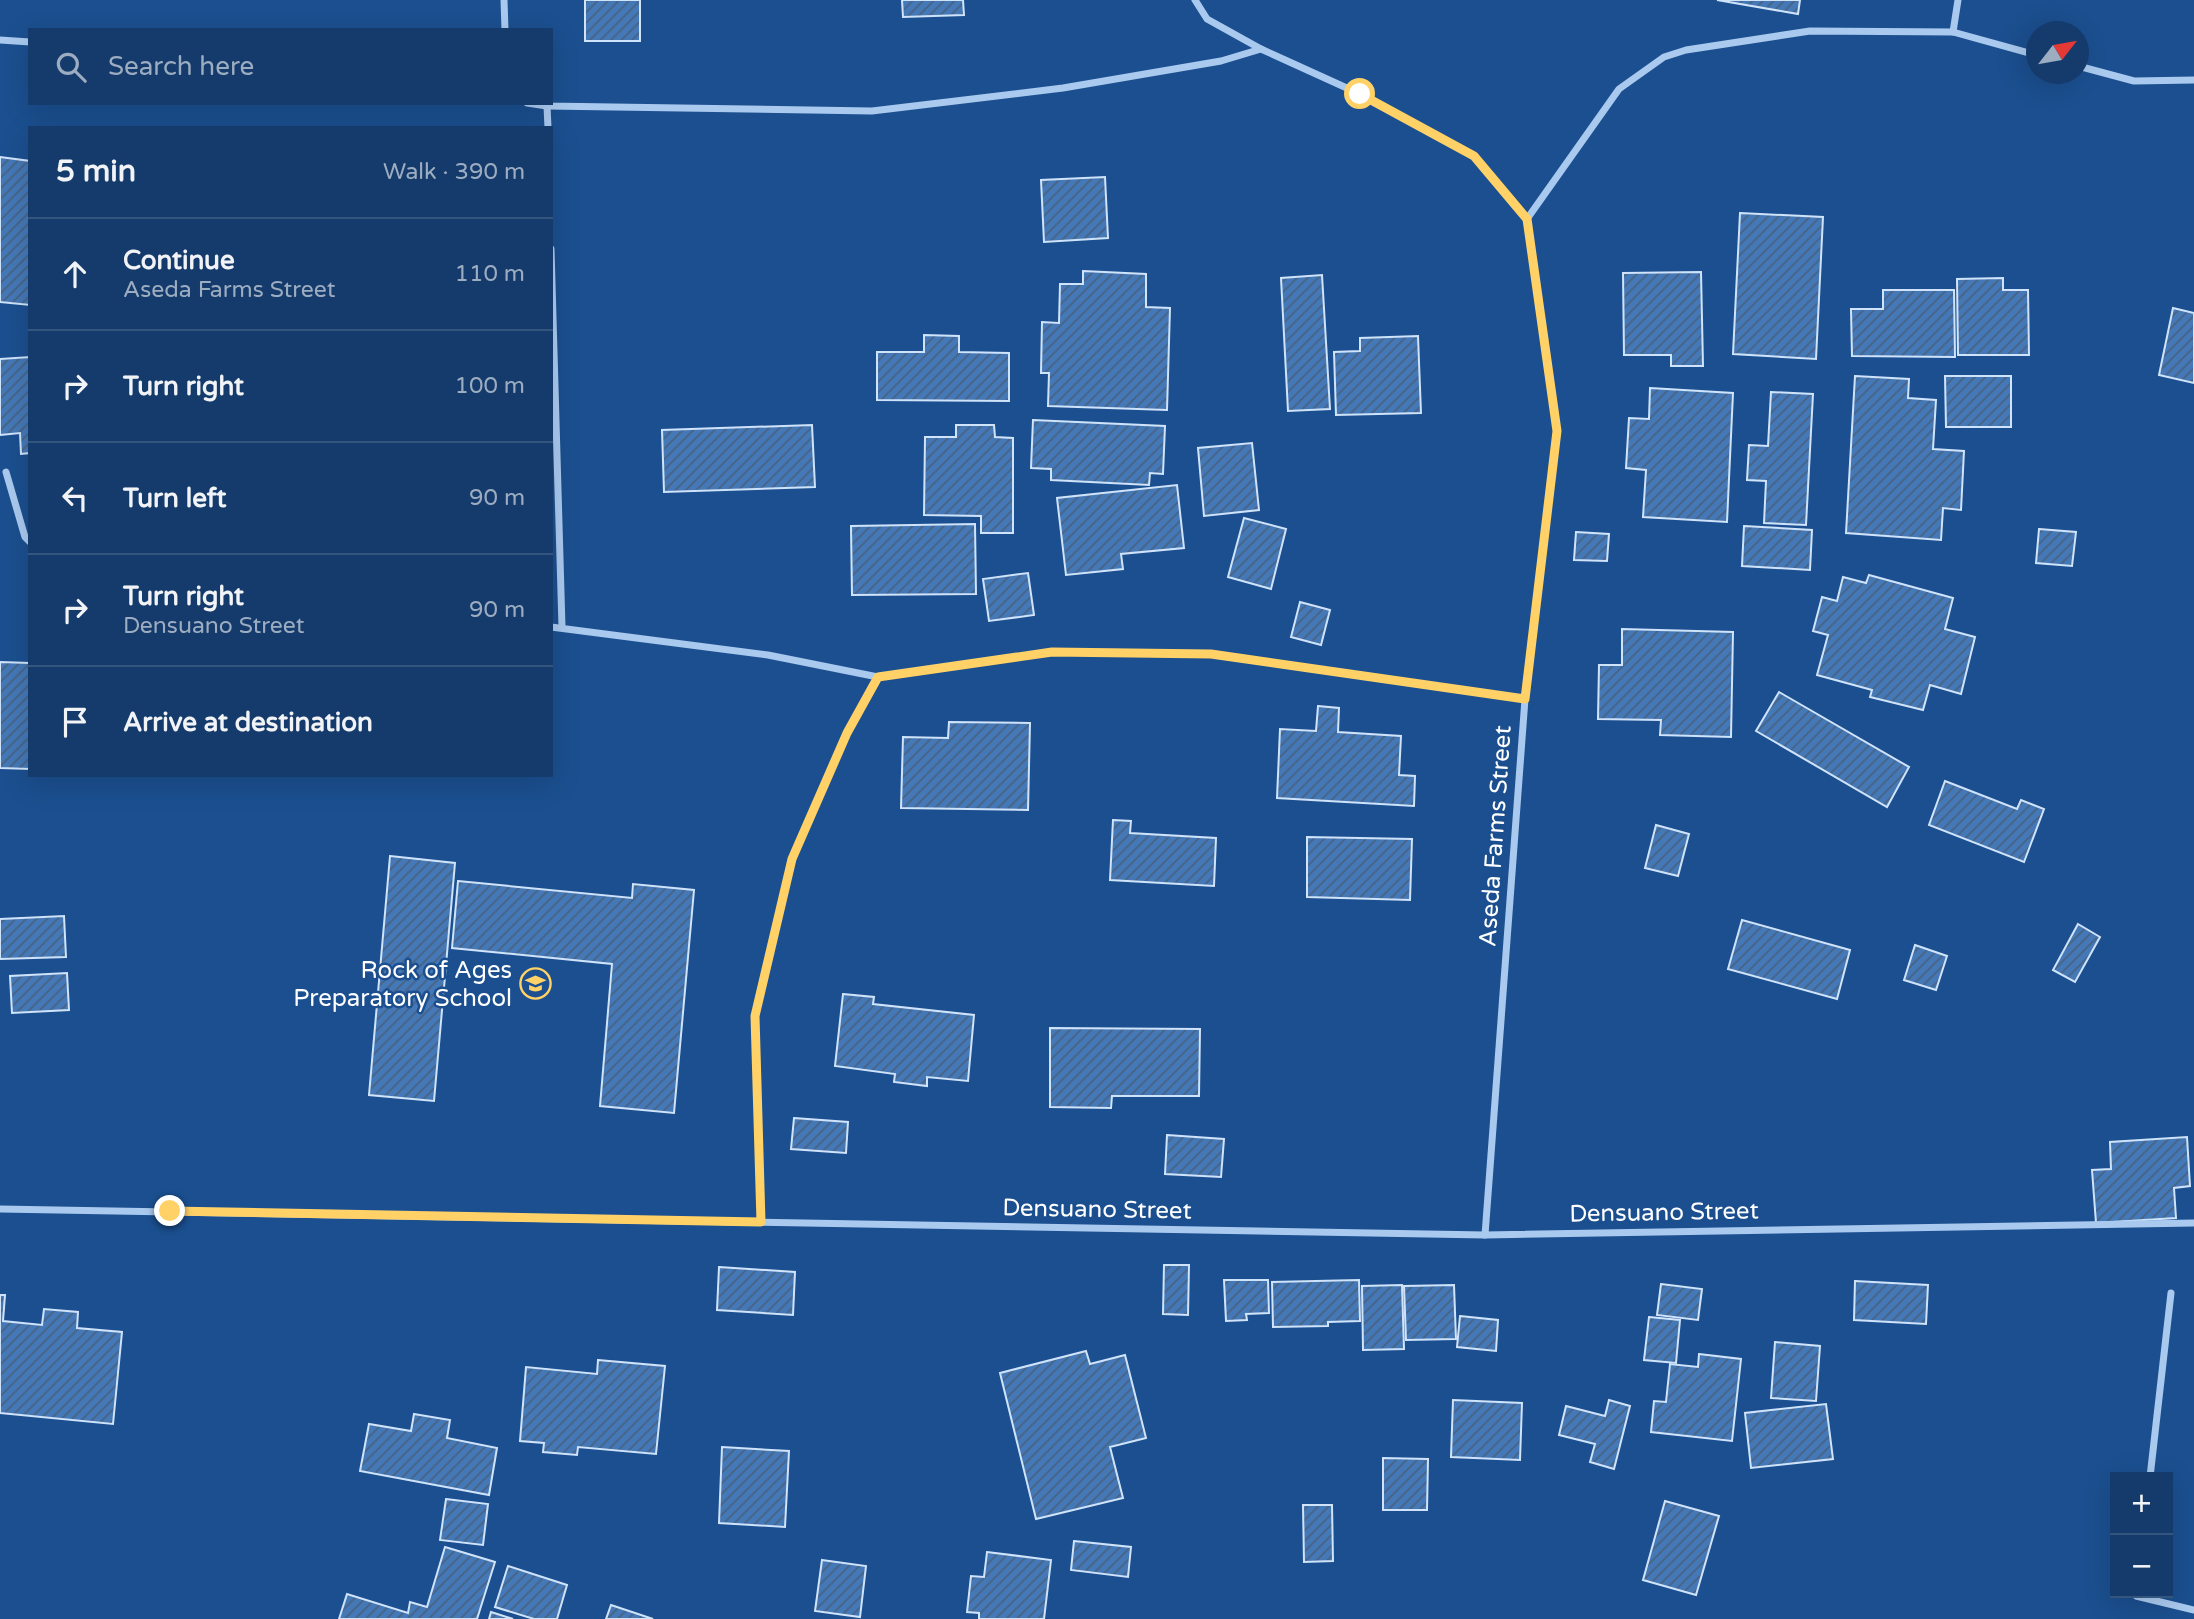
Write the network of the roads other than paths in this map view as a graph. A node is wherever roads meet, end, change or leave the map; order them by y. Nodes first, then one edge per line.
1 (504, 0) edge
2 (1195, 0) edge
3 (1958, 0) edge
4 (505, 28) edge
5 (1953, 32) junction
6 (0, 40) edge
7 (28, 42) edge
8 (1261, 49) junction
9 (2026, 52) edge
10 (2089, 69) edge
11 (2194, 80) edge
12 (540, 105) edge
13 (547, 106) junction
14 (548, 126) edge
15 (1527, 219) junction
16 (553, 318) edge
17 (6, 472) dead end
18 (28, 540) edge
19 (553, 627) edge
20 (562, 627) junction
21 (878, 677) junction
22 (1525, 699) junction
23 (0, 1209) edge
24 (761, 1222) junction
25 (2194, 1223) edge
26 (1485, 1235) junction
27 (2171, 1293) dead end
28 (2151, 1472) edge
29 (2144, 1598) edge
30 (2194, 1610) edge

1 - 4 street
2 - 8 street
3 - 5 street
5 - 9 street
5 - 15 street
6 - 7 street
8 - 13 street
8 - 15 street
10 - 11 street
12 - 13 street
13 - 14 street
15 - 22 street, Aseda Farms Street
16 - 20 street
17 - 18 street
19 - 20 street
20 - 21 street
21 - 22 street
21 - 24 street
22 - 26 street, Aseda Farms Street
23 - 24 street, Densuano Street
24 - 26 street, Densuano Street
25 - 26 street, Densuano Street
27 - 28 street
29 - 30 street

